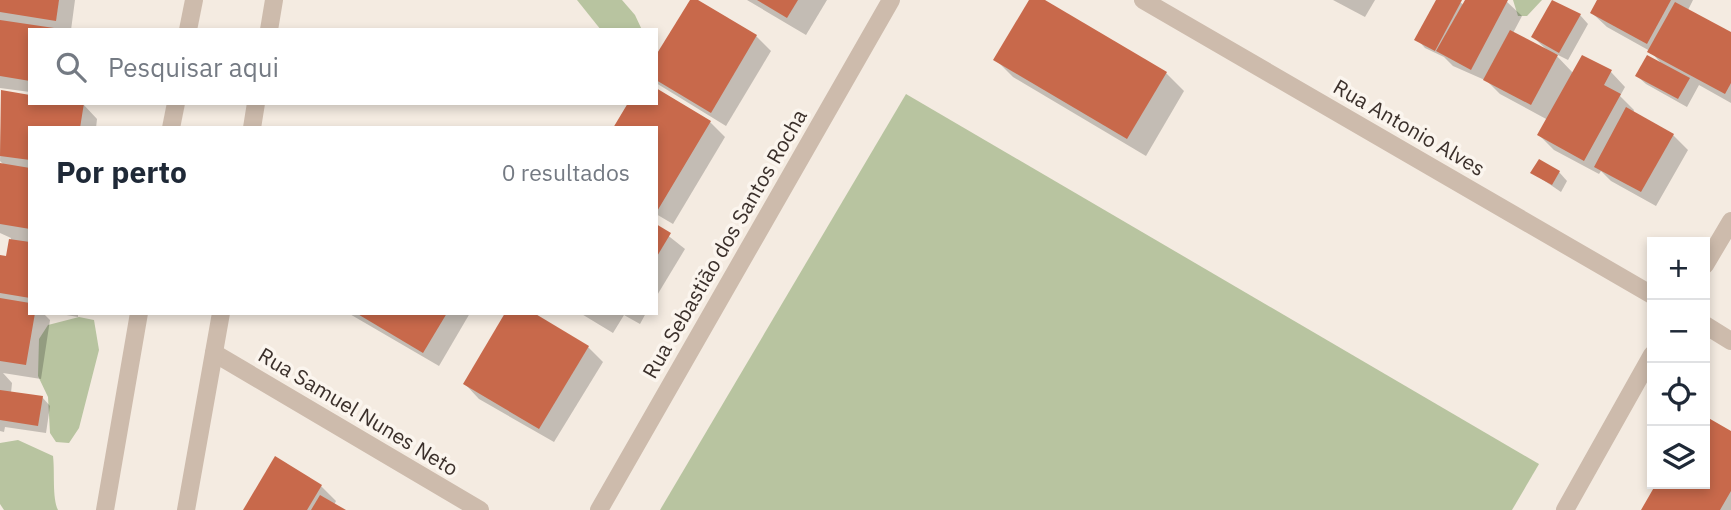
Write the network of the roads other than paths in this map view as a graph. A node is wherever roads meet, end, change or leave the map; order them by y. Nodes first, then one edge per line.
1 (194, 0) edge
2 (274, 0) edge
3 (891, 0) edge
4 (1143, 0) edge
5 (188, 28) edge
6 (269, 28) edge
7 (176, 105) edge
8 (256, 105) edge
9 (171, 126) edge
10 (252, 126) edge
11 (1731, 221) edge
12 (1710, 257) edge
13 (1647, 292) edge
14 (139, 315) edge
15 (221, 315) edge
16 (1710, 328) edge
17 (1731, 341) edge
18 (214, 353) junction
19 (1648, 363) edge
20 (105, 510) edge
21 (186, 510) edge
22 (480, 510) edge
23 (599, 510) edge
24 (1565, 510) edge

1 - 5 street
2 - 6 street
3 - 23 street, Rua Sebastião dos Santos Rocha
4 - 13 street, Rua Antonio Alves
7 - 9 street
8 - 10 street
11 - 12 street
14 - 20 street
15 - 18 street
16 - 17 street
18 - 21 street
18 - 22 street, Rua Samuel Nunes Neto
19 - 24 street

